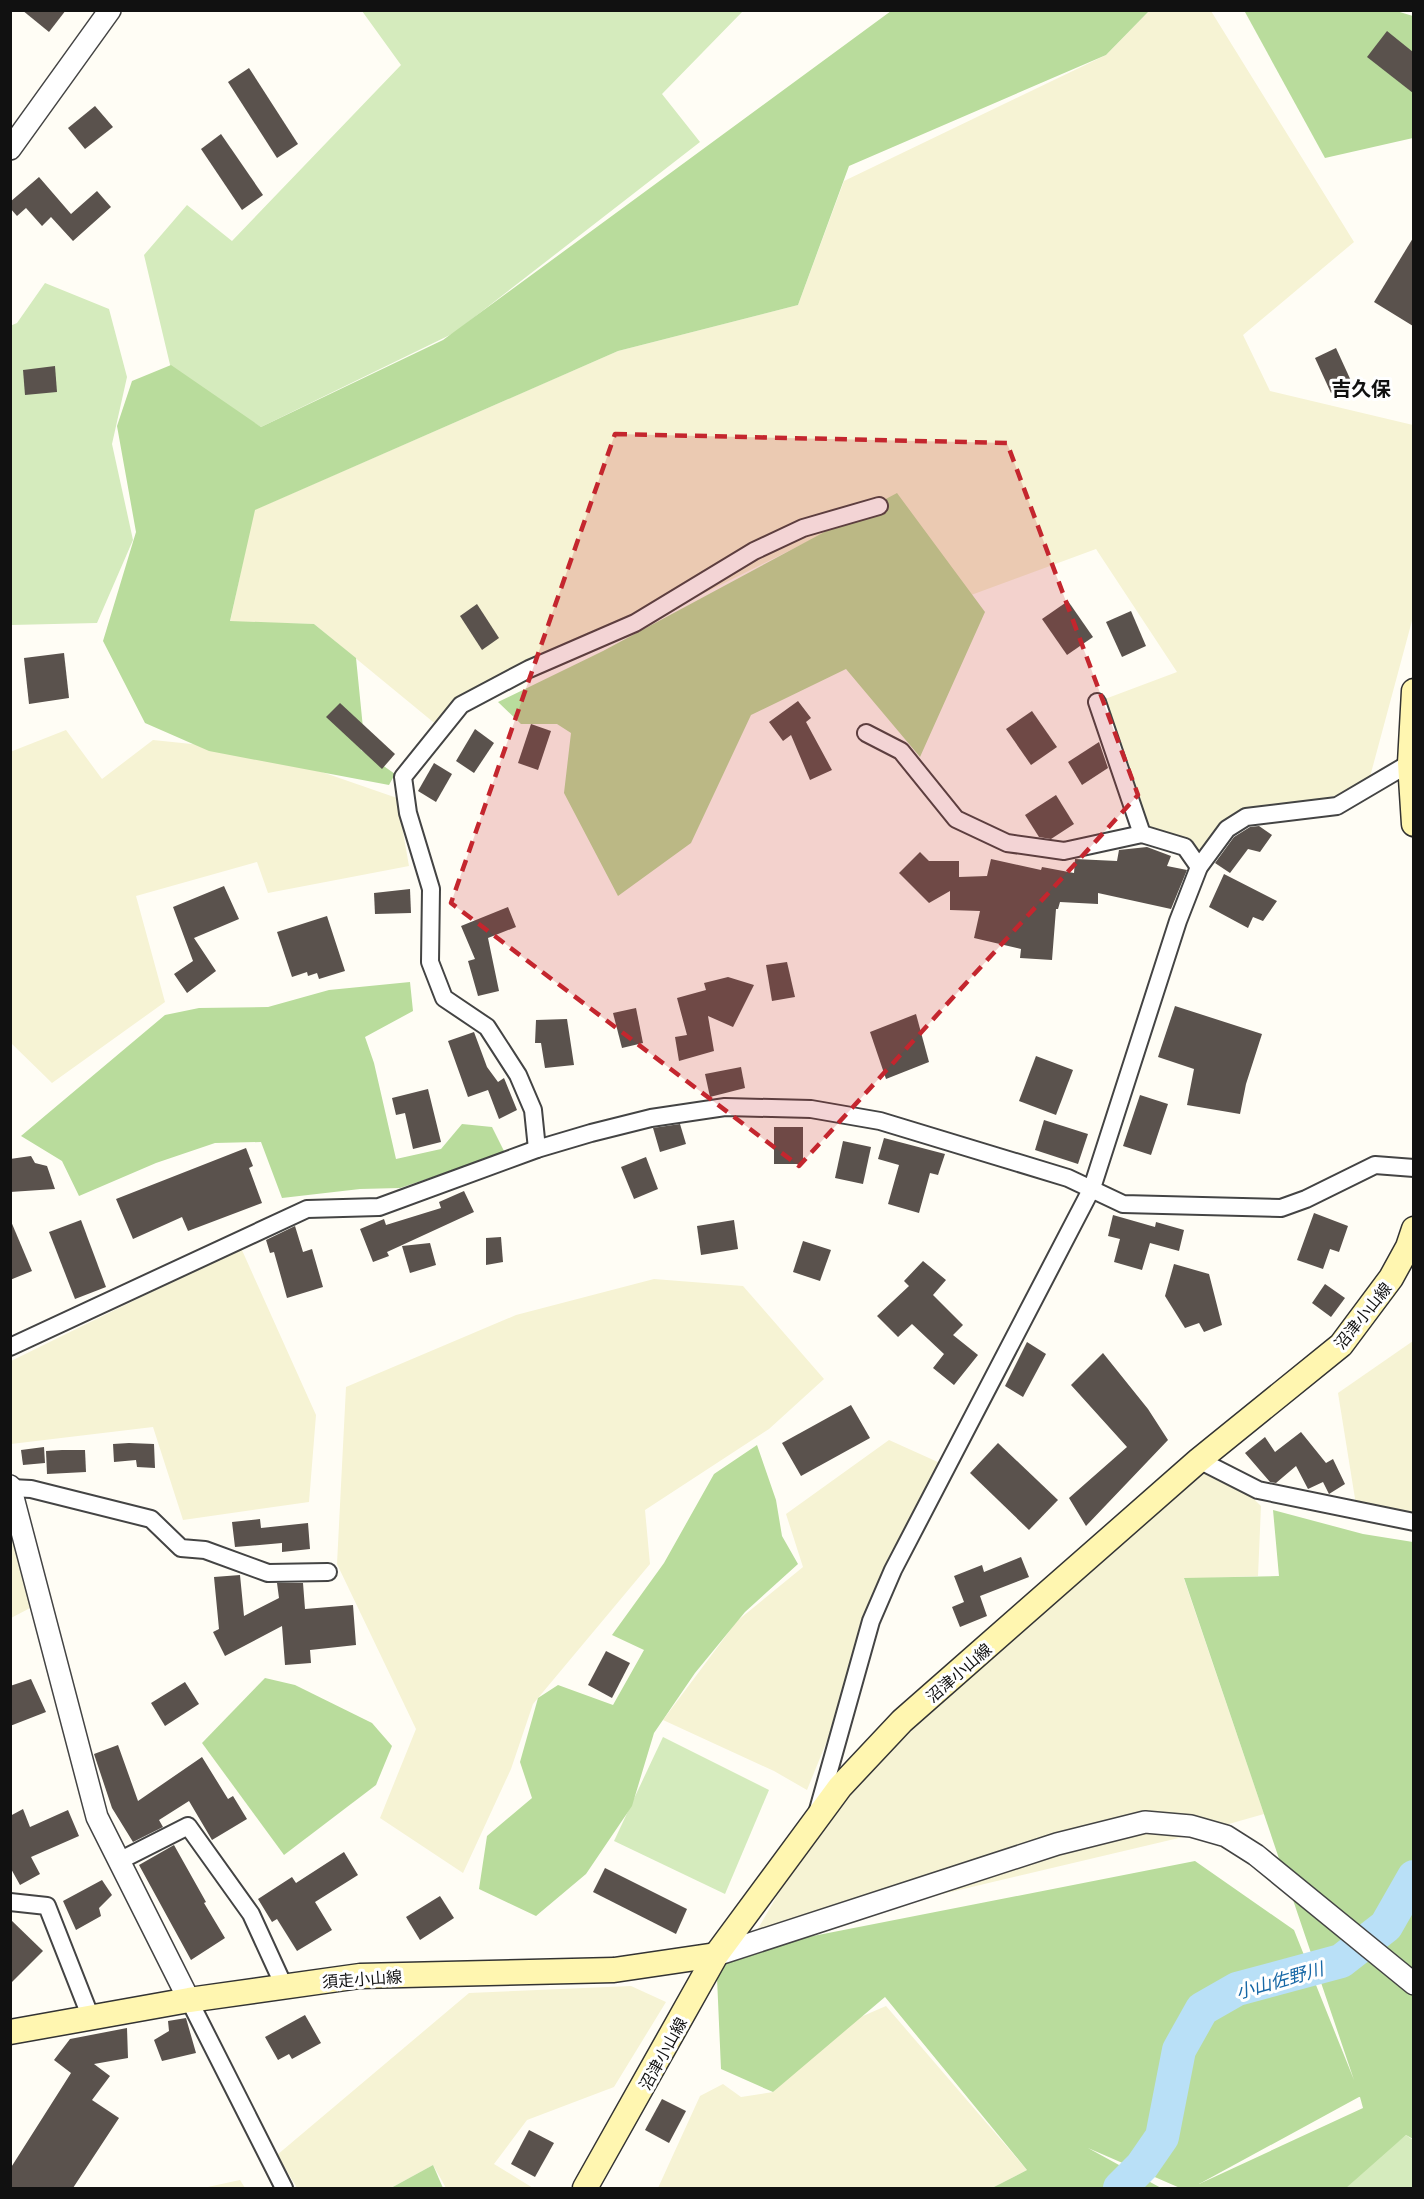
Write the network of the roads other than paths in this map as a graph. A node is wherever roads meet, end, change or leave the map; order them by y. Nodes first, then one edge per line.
1 (110, 10) edge
2 (10, 149) edge
3 (879, 506) dead end
4 (1413, 691) edge
5 (1097, 702) dead end
6 (866, 733) dead end
7 (1410, 763) junction
8 (1413, 824) edge
9 (1142, 834) junction
10 (1199, 867) junction
11 (537, 1149) junction
12 (1413, 1167) edge
13 (1092, 1188) junction
14 (1413, 1229) edge
15 (10, 1347) edge
16 (1199, 1460) junction
17 (11, 1487) edge
18 (1413, 1522) edge
19 (328, 1572) dead end
20 (817, 1816) junction
21 (119, 1861) junction
22 (10, 1902) edge
23 (717, 1955) junction
24 (1413, 1984) edge
25 (284, 1986) junction
26 (189, 2000) junction
27 (91, 2018) junction
28 (10, 2032) edge
29 (284, 2188) edge
30 (585, 2188) edge

1 - 2 street
3 - 11 street
4 - 7 main road
5 - 9 street
6 - 9 street
7 - 8 main road
7 - 10 street
9 - 10 street
10 - 13 street
11 - 13 street
11 - 15 street
12 - 13 street
13 - 20 street
14 - 16 main road, 沼津小山線
16 - 18 street
16 - 20 main road, 沼津小山線
17 - 19 street
17 - 21 street
20 - 23 main road, 沼津小山線
21 - 25 street
21 - 26 street
22 - 27 street
23 - 24 street
23 - 25 main road, 須走小山線
23 - 30 main road, 沼津小山線
25 - 26 main road, 須走小山線
26 - 27 main road, 須走小山線
26 - 29 street
27 - 28 main road, 須走小山線

